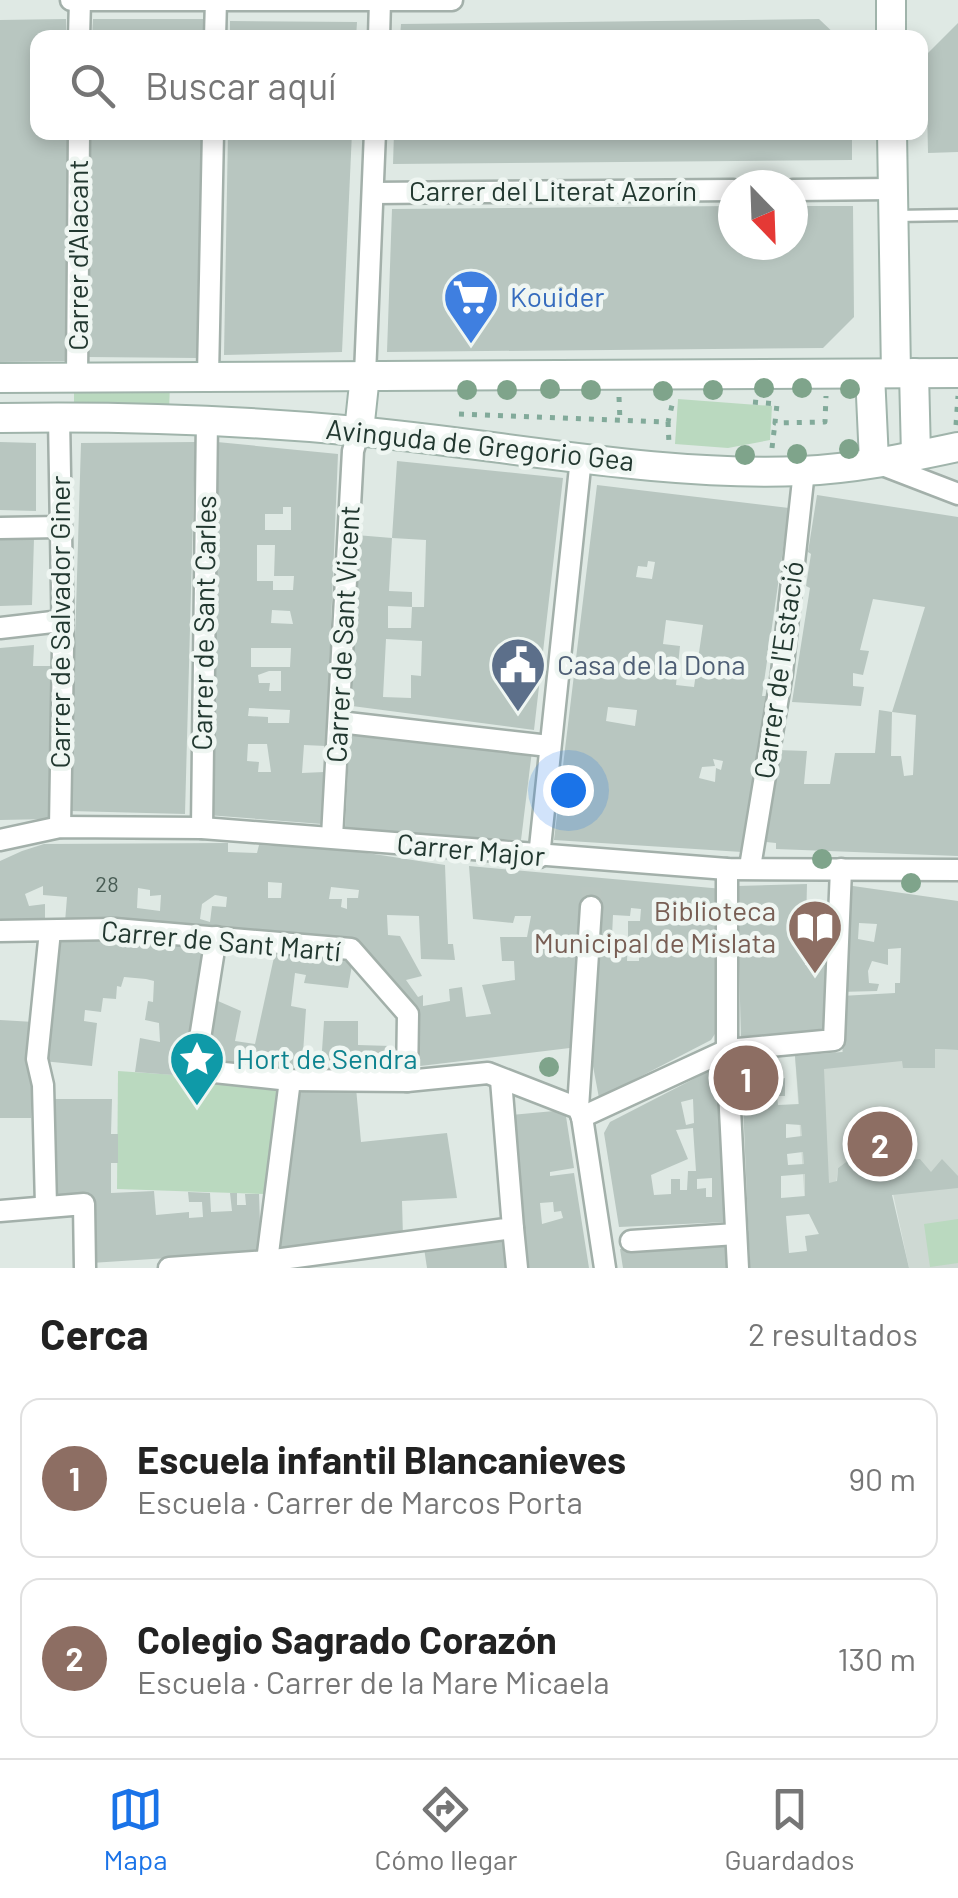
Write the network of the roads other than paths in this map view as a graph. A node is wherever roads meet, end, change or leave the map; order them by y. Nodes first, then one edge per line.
1 (71, 0) edge
2 (80, 0) edge
3 (216, 0) edge
4 (380, 0) edge
5 (452, 0) edge
6 (891, 0) edge
7 (80, 30) edge
8 (215, 30) edge
9 (378, 30) edge
10 (891, 30) edge
11 (79, 140) edge
12 (213, 140) edge
13 (375, 140) edge
14 (892, 140) edge
15 (718, 190) edge
16 (808, 192) edge
17 (372, 193) junction
18 (893, 202) junction
19 (958, 215) edge
20 (893, 373) junction
21 (958, 373) edge
22 (365, 375) junction
23 (208, 376) junction
24 (0, 378) edge
25 (69, 378) junction
26 (59, 417) junction
27 (0, 418) edge
28 (207, 419) junction
29 (359, 431) junction
30 (958, 448) edge
31 (916, 455) junction
32 (581, 458) junction
33 (874, 461) junction
34 (804, 471) junction
35 (958, 494) edge
36 (61, 527) junction
37 (0, 528) edge
38 (61, 621) junction
39 (0, 628) edge
40 (339, 722) junction
41 (549, 746) junction
42 (60, 827) junction
43 (202, 828) junction
44 (332, 837) junction
45 (0, 840) edge
46 (539, 857) junction
47 (750, 868) junction
48 (727, 869) junction
49 (841, 870) junction
50 (953, 872) edge
51 (591, 907) tunnel mouth
52 (0, 931) edge
53 (50, 932) junction
54 (216, 937) junction
55 (727, 1050) junction
56 (290, 1080) junction
57 (501, 1080) junction
58 (407, 1081) junction
59 (580, 1113) junction
60 (46, 1206) junction
61 (0, 1211) edge
62 (512, 1228) junction
63 (736, 1234) junction
64 (631, 1241) dead end
65 (267, 1260) junction
66 (84, 1268) edge
67 (170, 1268) edge
68 (517, 1268) edge
69 (605, 1268) edge
70 (738, 1268) edge

1 - 2 street
2 - 3 street
2 - 7 street
3 - 4 street
3 - 8 street
4 - 5 street
4 - 9 street
6 - 10 street
11 - 25 street, Carrer d'Alacant
12 - 23 street
13 - 17 street
14 - 18 street
15 - 17 street, Carrer del Literat Azorín
16 - 18 street
17 - 22 street
18 - 19 lane
18 - 20 street
20 - 21 street, Avinguda de Gregorio Gea
20 - 22 street, Avinguda de Gregorio Gea
20 - 31 street
20 - 33 street
22 - 23 street, Avinguda de Gregorio Gea
22 - 29 street
23 - 25 street, Avinguda de Gregorio Gea
24 - 25 street, Avinguda de Gregorio Gea
25 - 26 street
26 - 27 street, Avinguda de Gregorio Gea
26 - 28 street, Avinguda de Gregorio Gea
26 - 36 street, Carrer de Salvador Giner
28 - 29 street, Avinguda de Gregorio Gea
28 - 43 street, Carrer de Sant Carles
29 - 32 street, Avinguda de Gregorio Gea
29 - 40 street, Carrer de Sant Vicent
30 - 31 street, Avinguda de Gregorio Gea
31 - 33 street, Avinguda de Gregorio Gea
32 - 34 street, Avinguda de Gregorio Gea
32 - 41 street
33 - 34 street, Avinguda de Gregorio Gea
33 - 35 street
34 - 47 street, Carrer de l'Estació
36 - 37 street
36 - 38 street, Carrer de Salvador Giner
38 - 39 street
38 - 42 street, Carrer de Salvador Giner
40 - 41 street
40 - 44 street, Carrer de Sant Vicent
41 - 46 street
42 - 43 street, Carrer Major
42 - 45 street, Carrer Major
43 - 44 street, Carrer Major
44 - 46 street, Carrer Major
46 - 48 street, Carrer Major
47 - 48 street, Carrer Major
47 - 49 street, Carrer Major
48 - 55 street
49 - 50 street, Carrer Major
49 - 55 street
51 - 59 street
52 - 53 street, Carrer de Sant Martí
53 - 54 street, Carrer de Sant Martí
53 - 60 street
54 - 56 street
54 - 58 street, Carrer de Sant Martí
55 - 59 street
55 - 63 street
56 - 58 street
56 - 65 street
57 - 58 street
57 - 59 street
57 - 62 street
59 - 69 street
60 - 61 street
60 - 66 street
62 - 65 street
62 - 68 street
63 - 64 street
63 - 70 street
65 - 67 street

